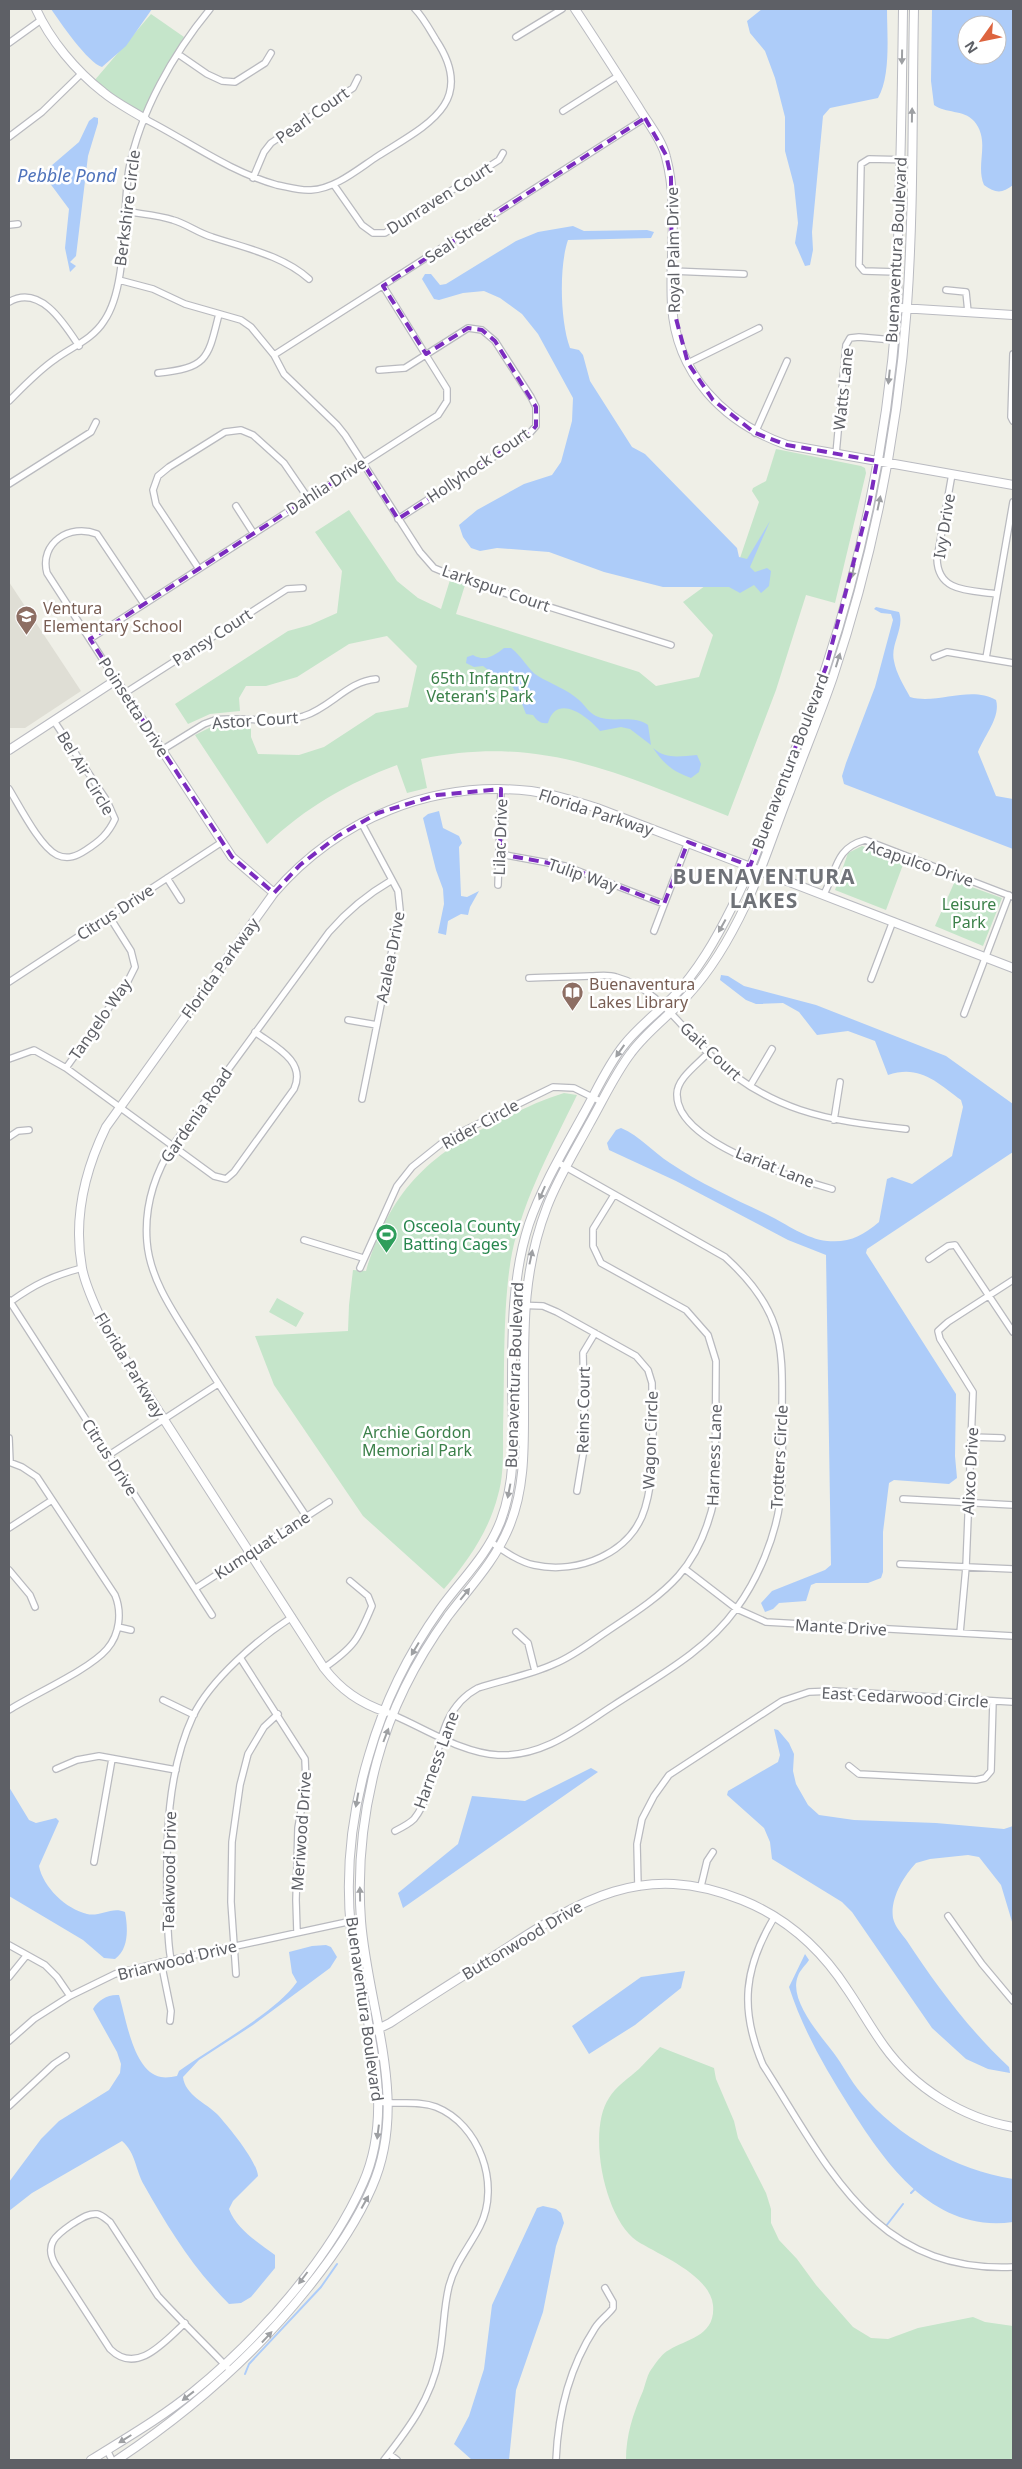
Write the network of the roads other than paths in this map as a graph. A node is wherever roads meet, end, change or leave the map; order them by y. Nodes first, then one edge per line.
1 (36, 9) edge
2 (210, 9) edge
3 (415, 9) edge
4 (562, 9) edge
5 (575, 9) edge
6 (903, 9) edge
7 (914, 9) edge
8 (41, 20) junction
9 (516, 37) dead end
10 (9, 42) edge
11 (271, 53) dead end
12 (178, 54) junction
13 (82, 73) junction
14 (618, 76) junction
15 (358, 78) dead end
16 (563, 111) dead end
17 (645, 118) junction
18 (145, 119) junction
19 (9, 138) edge
20 (901, 146) junction
21 (912, 146) junction
22 (503, 152) dead end
23 (901, 160) junction
24 (911, 160) junction
25 (253, 178) junction
26 (334, 185) junction
27 (124, 211) junction
28 (18, 224) dead end
29 (9, 225) edge
30 (672, 272) junction
31 (897, 272) junction
32 (744, 274) dead end
33 (309, 279) dead end
34 (118, 280) junction
35 (383, 286) junction
36 (946, 290) dead end
37 (9, 302) edge
38 (897, 308) junction
39 (906, 308) junction
40 (968, 312) junction
41 (219, 314) junction
42 (1013, 316) edge
43 (759, 328) dead end
44 (892, 340) junction
45 (79, 346) junction
46 (426, 354) junction
47 (1013, 354) edge
48 (274, 355) junction
49 (787, 361) dead end
50 (688, 363) junction
51 (379, 370) dead end
52 (158, 373) dead end
53 (1012, 385) edge
54 (9, 401) edge
55 (1013, 421) edge
56 (96, 422) dead end
57 (755, 433) junction
58 (836, 454) junction
59 (877, 461) junction
60 (887, 462) junction
61 (363, 463) junction
62 (952, 474) junction
63 (9, 484) edge
64 (1013, 485) edge
65 (308, 498) junction
66 (1013, 502) edge
67 (236, 506) dead end
68 (398, 518) junction
69 (254, 534) junction
70 (199, 569) junction
71 (303, 588) dead end
72 (997, 594) junction
73 (144, 604) junction
74 (90, 639) junction
75 (671, 645) dead end
76 (934, 657) dead end
77 (986, 658) junction
78 (1013, 663) edge
79 (376, 679) dead end
80 (116, 680) junction
81 (125, 693) junction
82 (54, 721) junction
83 (9, 750) edge
84 (162, 750) junction
85 (9, 789) edge
86 (501, 789) junction
87 (361, 822) junction
88 (222, 842) junction
89 (688, 842) junction
90 (500, 854) junction
91 (750, 866) junction
92 (759, 870) junction
93 (167, 878) junction
94 (392, 880) junction
95 (498, 885) dead end
96 (274, 893) junction
97 (824, 894) junction
98 (1011, 896) edge
99 (182, 900) dead end
100 (664, 904) junction
101 (109, 916) junction
102 (893, 921) junction
103 (654, 931) dead end
104 (986, 956) junction
105 (1013, 968) edge
106 (529, 978) dead end
107 (871, 980) dead end
108 (9, 982) edge
109 (664, 1005) junction
110 (671, 1013) junction
111 (964, 1014) dead end
112 (348, 1020) dead end
113 (377, 1025) junction
114 (255, 1032) junction
115 (772, 1049) dead end
116 (708, 1053) junction
117 (9, 1058) edge
118 (66, 1068) junction
119 (840, 1082) dead end
120 (750, 1086) junction
121 (593, 1098) junction
122 (362, 1099) dead end
123 (602, 1102) junction
124 (119, 1107) junction
125 (834, 1120) junction
126 (906, 1129) dead end
127 (29, 1130) dead end
128 (9, 1137) edge
129 (173, 1145) junction
130 (557, 1162) junction
131 (566, 1167) junction
132 (832, 1189) dead end
133 (614, 1195) junction
134 (304, 1240) dead end
135 (364, 1258) junction
136 (929, 1259) dead end
137 (82, 1268) junction
138 (360, 1268) dead end
139 (1013, 1280) edge
140 (990, 1295) junction
141 (9, 1301) edge
142 (514, 1305) junction
143 (524, 1305) junction
144 (1013, 1332) edge
145 (595, 1333) junction
146 (218, 1384) junction
147 (164, 1421) junction
148 (971, 1437) junction
149 (9, 1438) edge
150 (1002, 1438) dead end
151 (109, 1455) junction
152 (10, 1462) edge
153 (577, 1491) dead end
154 (904, 1499) dead end
155 (52, 1500) junction
156 (329, 1502) dead end
157 (968, 1503) junction
158 (1013, 1505) edge
159 (306, 1516) junction
160 (9, 1528) edge
161 (491, 1542) junction
162 (499, 1548) junction
163 (249, 1553) junction
164 (900, 1564) dead end
165 (966, 1567) junction
166 (685, 1569) junction
167 (1013, 1569) edge
168 (9, 1570) edge
169 (350, 1580) dead end
170 (196, 1588) junction
171 (34, 1606) dead end
172 (737, 1609) junction
173 (212, 1614) dead end
174 (292, 1617) junction
175 (118, 1627) junction
176 (131, 1630) dead end
177 (516, 1632) dead end
178 (960, 1633) junction
179 (1013, 1636) edge
180 (241, 1659) junction
181 (324, 1668) junction
182 (535, 1671) junction
183 (162, 1700) dead end
184 (993, 1701) junction
185 (1013, 1702) edge
186 (9, 1710) edge
187 (383, 1711) junction
188 (278, 1714) junction
189 (194, 1715) junction
190 (393, 1715) junction
191 (442, 1737) junction
192 (112, 1759) junction
193 (849, 1766) dead end
194 (56, 1769) dead end
195 (176, 1770) junction
196 (395, 1831) dead end
197 (713, 1852) dead end
198 (94, 1862) dead end
199 (700, 1886) junction
200 (638, 1887) junction
201 (775, 1916) junction
202 (948, 1916) dead end
203 (361, 1919) junction
204 (350, 1921) junction
205 (297, 1932) junction
206 (9, 1945) edge
207 (234, 1946) junction
208 (26, 1956) junction
209 (171, 1960) junction
210 (161, 1962) junction
211 (236, 1974) dead end
212 (9, 1977) edge
213 (70, 1996) junction
214 (1013, 2001) edge
215 (170, 2022) dead end
216 (378, 2029) junction
217 (369, 2032) junction
218 (9, 2041) edge
219 (66, 2056) dead end
220 (380, 2102) junction
221 (390, 2104) junction
222 (9, 2106) edge
223 (1013, 2127) edge
224 (1013, 2267) edge
225 (605, 2288) dead end
226 (185, 2323) junction
227 (225, 2364) junction
228 (232, 2372) junction
229 (107, 2450) junction
230 (389, 2454) junction
231 (92, 2460) edge
232 (112, 2460) edge
233 (117, 2460) edge
234 (384, 2460) edge
235 (397, 2460) edge
236 (556, 2460) edge

1 - 8 main road
2 - 12 street, Berkshire Circle
3 - 26 street
4 - 9 street
5 - 14 main road, Royal Palm Drive
6 -> 20 main road, Buenaventura Boulevard
21 -> 7 main road, Buenaventura Boulevard
8 - 10 street
8 - 13 main road
11 - 12 street
12 - 18 street, Berkshire Circle
13 - 18 main road
13 - 19 street
14 - 16 street
14 - 17 main road, Royal Palm Drive
15 - 25 street, Pearl Court
17 - 30 main road, Royal Palm Drive
17 - 35 street, Seal Street
18 - 25 street
18 - 27 street, Berkshire Circle
20 - 21 street
20 - 23 main road, Buenaventura Boulevard
21 - 24 main road, Buenaventura Boulevard
22 - 26 street, Dunraven Court
23 - 24 street
23 - 31 main road, Buenaventura Boulevard
23 - 31 street
24 - 39 main road, Buenaventura Boulevard
25 - 26 street
27 - 33 street
27 - 34 street, Berkshire Circle
28 - 29 street
30 - 32 street
30 - 50 main road, Royal Palm Drive
31 - 38 main road, Buenaventura Boulevard
34 - 41 street, Larkspur Court
34 - 45 street, Berkshire Circle
35 - 46 street, Dahlia Drive
35 - 48 street, Seal Street
36 - 40 street
37 - 45 street
38 - 39 main road
38 - 44 main road, Buenaventura Boulevard
39 - 40 main road
39 - 60 main road, Buenaventura Boulevard
40 - 42 main road
41 - 48 street, Larkspur Court
41 - 52 street
43 - 50 street
44 - 58 street, Watts Lane
44 -> 59 main road, Buenaventura Boulevard
45 - 54 street, Berkshire Circle
46 - 51 street
46 - 61 street, Dahlia Drive
46 - 68 street, Hollyhock Court
47 - 53 street
48 - 61 street, Larkspur Court
49 - 57 street
50 - 57 main road, Royal Palm Drive
53 - 55 street
56 - 63 street
57 - 58 main road, Royal Palm Drive
58 - 59 main road, Royal Palm Drive
59 - 60 main road, Royal Palm Drive
59 -> 91 main road, Buenaventura Boulevard
60 - 62 main road, Royal Palm Drive
92 -> 60 main road, Buenaventura Boulevard
61 - 65 street, Dahlia Drive
61 - 68 street, Larkspur Court
62 - 64 main road, Royal Palm Drive
62 - 72 street, Ivy Drive
65 - 69 street, Dahlia Drive
65 - 70 street
66 - 72 street
67 - 69 street
68 - 75 street, Larkspur Court
69 - 70 street, Dahlia Drive
70 - 73 street, Dahlia Drive
71 - 81 street, Pansy Court
72 - 77 street
73 - 74 street, Dahlia Drive
73 - 74 street, Poinsetta Drive
74 - 80 street, Poinsetta Drive
76 - 77 street
77 - 78 street
79 - 84 street, Astor Court
80 - 81 main road, Poinsetta Drive
80 - 82 main road
81 - 84 main road, Poinsetta Drive
82 - 83 main road
82 - 85 street, Bel Air Circle
84 - 88 main road, Poinsetta Drive
86 - 87 main road, Florida Parkway
86 - 89 main road, Florida Parkway
86 - 90 street, Lilac Drive
87 - 94 street, Azalea Drive
87 - 96 main road, Florida Parkway
88 - 93 street, Citrus Drive
88 - 96 main road, Poinsetta Drive
89 - 91 main road, Florida Parkway
89 - 100 street
90 - 95 street, Lilac Drive
90 - 100 street, Tulip Way
91 - 92 main road, Florida Parkway
91 -> 109 main road, Buenaventura Boulevard
92 - 97 main road, Florida Parkway
92 - 110 main road, Buenaventura Boulevard
93 - 99 street
93 - 101 street, Citrus Drive
94 - 113 street, Azalea Drive
94 - 114 street, Gardenia Road
96 - 124 main road, Florida Parkway
97 - 98 street, Acapulco Drive
97 - 102 main road, Florida Parkway
98 - 104 street
100 - 103 street
101 - 108 street, Citrus Drive
101 - 118 street, Tangelo Way
102 - 104 main road, Florida Parkway
102 - 107 street
104 - 105 main road, Florida Parkway
104 - 111 street
106 - 109 street, Gait Court
109 - 110 street, Gait Court
109 -> 121 main road, Buenaventura Boulevard
110 - 116 street, Gait Court
110 - 123 main road, Buenaventura Boulevard
112 - 113 street
113 - 122 street, Azalea Drive
114 - 129 street, Gardenia Road
114 - 129 street
115 - 120 street
116 - 120 street, Gait Court
116 - 132 street, Lariat Lane
117 - 118 street
118 - 124 street
119 - 125 street
120 - 125 street, Gait Court
121 - 123 street, Rider Circle
121 - 130 main road, Buenaventura Boulevard
121 - 135 street, Rider Circle
123 - 131 main road, Buenaventura Boulevard
124 - 129 street
124 - 137 main road, Florida Parkway
125 - 126 street, Gait Court
127 - 128 street
129 - 146 street, Gardenia Road
130 - 131 street, Trotters Circle
130 -> 142 main road, Buenaventura Boulevard
131 - 133 street, Trotters Circle
143 -> 131 main road, Buenaventura Boulevard
133 - 166 street, Harness Lane
133 - 172 street, Trotters Circle
134 - 135 street
135 - 138 street, Rider Circle
136 - 140 street
137 - 141 street
137 - 147 main road, Florida Parkway
139 - 140 street
140 - 144 street
140 - 148 street, Alixco Drive
141 - 151 street, Citrus Drive
142 - 143 street, Wagon Circle
142 -> 161 main road, Buenaventura Boulevard
143 - 145 street, Wagon Circle
143 - 162 main road, Buenaventura Boulevard
145 - 153 street, Reins Court
145 - 162 street, Wagon Circle
146 - 147 street
146 - 159 street, Gardenia Road
147 - 151 street
147 - 163 main road, Florida Parkway
148 - 150 street
148 - 157 street, Alixco Drive
149 - 152 street
151 - 170 street, Citrus Drive
152 - 155 street
154 - 157 street
155 - 160 street
155 - 175 street
156 - 159 street, Kumquat Lane
157 - 158 street
157 - 165 street, Alixco Drive
159 - 163 street, Kumquat Lane
161 - 162 street, Wagon Circle
161 -> 187 main road, Buenaventura Boulevard
190 -> 162 main road, Buenaventura Boulevard
163 - 170 street, Kumquat Lane
163 - 174 main road, Florida Parkway
164 - 165 street
165 - 167 street
165 - 178 street, Alixco Drive
166 - 172 street, Mante Drive
166 - 182 street, Harness Lane
168 - 171 street
169 - 181 street
170 - 173 street, Citrus Drive
172 - 178 street, Mante Drive
172 - 191 street, Trotters Circle
174 - 180 street, Teakwood Drive
174 - 181 main road, Florida Parkway
175 - 176 street
175 - 186 street
177 - 182 street
178 - 179 street, Mante Drive
180 - 188 street, Meriwood Drive
180 - 189 street, Teakwood Drive
181 - 187 main road, Florida Parkway
182 - 191 street, Harness Lane
183 - 189 street
184 - 185 street, East Cedarwood Circle
184 - 193 street
184 - 200 street, East Cedarwood Circle
187 - 190 main road, Florida Parkway
187 -> 204 main road, Buenaventura Boulevard
188 - 205 street, Meriwood Drive
188 - 207 street
189 - 195 street, Teakwood Drive
190 - 191 street, Trotters Circle
203 -> 190 main road, Buenaventura Boulevard
191 - 196 street, Harness Lane
192 - 194 street
192 - 195 street
192 - 198 street
195 - 209 street, Teakwood Drive
197 - 199 street
199 - 200 main road, Buttonwood Drive
199 - 201 main road, Buttonwood Drive
200 - 216 main road, Buttonwood Drive
201 - 223 main road, Buttonwood Drive
201 - 224 street
202 - 214 street
203 - 204 street, Briarwood Drive
203 - 216 main road, Buenaventura Boulevard
204 - 205 street, Briarwood Drive
204 - 217 main road, Buenaventura Boulevard
205 - 207 street, Briarwood Drive
206 - 208 street
207 - 209 street, Briarwood Drive
207 - 211 street
208 - 212 street
208 - 213 street
209 - 210 street, Briarwood Drive
210 - 213 street, Briarwood Drive
210 - 215 street
213 - 218 street, Briarwood Drive
216 - 217 main road, Buttonwood Drive
216 - 221 main road, Buenaventura Boulevard
217 - 220 main road, Buenaventura Boulevard
219 - 222 street
220 - 221 street
220 -> 227 main road, Buenaventura Boulevard
228 -> 221 main road, Buenaventura Boulevard
221 - 230 street
225 - 236 street
226 - 226 street
226 - 227 street
227 - 228 street
227 -> 229 main road, Buenaventura Boulevard
228 - 233 main road, Buenaventura Boulevard
229 - 231 main road, Buenaventura Boulevard
229 - 232 street
230 - 234 street
230 - 235 street

